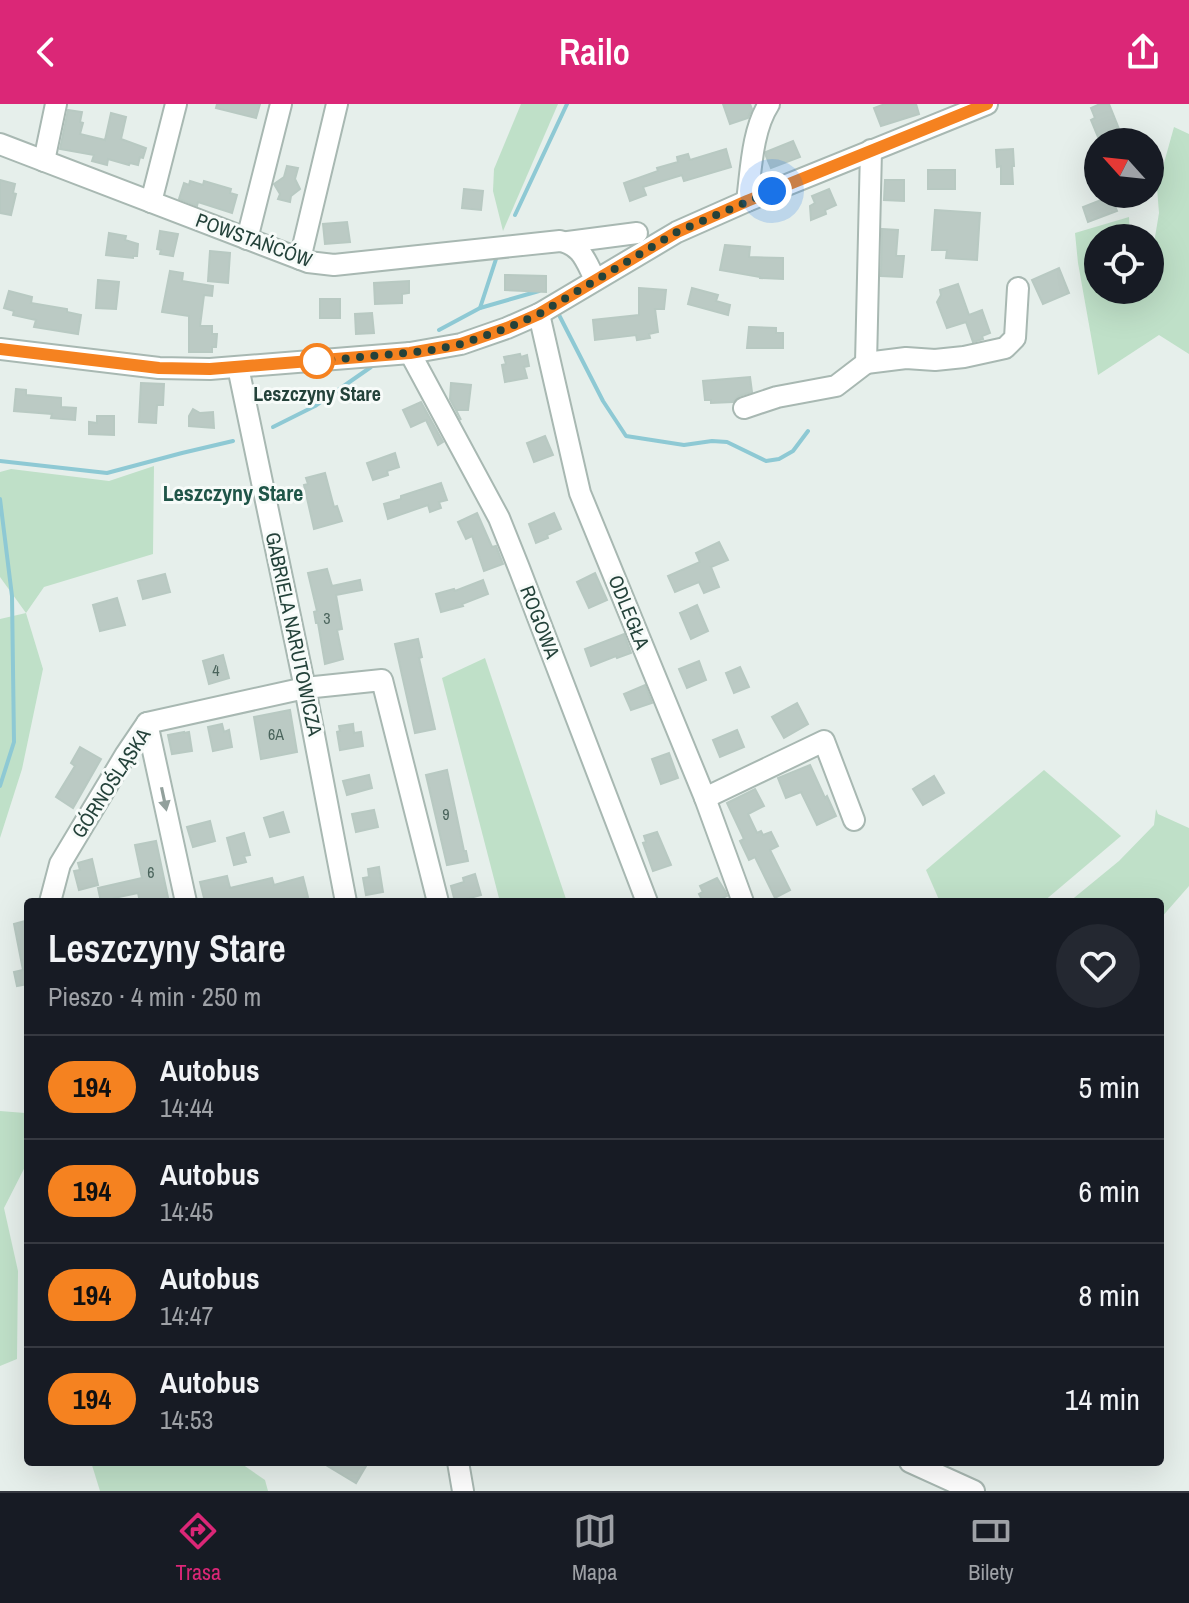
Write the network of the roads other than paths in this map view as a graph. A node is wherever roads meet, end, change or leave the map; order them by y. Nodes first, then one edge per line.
1 (56, 104) edge
2 (176, 104) edge
3 (281, 104) edge
4 (337, 104) edge
5 (769, 104) edge
6 (987, 104) edge
7 (0, 144) edge
8 (871, 150) junction
9 (44, 161) junction
10 (747, 201) junction
11 (151, 202) junction
12 (637, 233) dead end
13 (247, 239) junction
14 (568, 242) junction
15 (300, 259) junction
16 (595, 279) junction
17 (1018, 288) dead end
18 (539, 314) junction
19 (0, 349) edge
20 (410, 353) junction
21 (866, 363) junction
22 (238, 367) junction
23 (744, 408) dead end
24 (305, 688) junction
25 (147, 723) junction
26 (705, 798) junction
27 (854, 820) dead end
28 (51, 898) edge
29 (185, 898) edge
30 (345, 898) edge
31 (437, 898) edge
32 (645, 898) edge
33 (742, 898) edge
34 (459, 1466) edge
35 (919, 1466) edge
36 (463, 1491) edge
37 (974, 1491) edge

1 - 9 street
2 - 11 street
3 - 13 street
4 - 15 street
5 - 10 street
6 - 8 street
7 - 9 street, POWSTAŃCÓW
8 - 10 street
8 - 21 street
9 - 11 street, POWSTAŃCÓW
10 - 16 street
11 - 13 street, POWSTAŃCÓW
12 - 14 street, POWSTAŃCÓW
13 - 15 street, POWSTAŃCÓW
14 - 15 street, POWSTAŃCÓW
14 - 16 street
16 - 18 street
17 - 21 street
18 - 20 street
18 - 26 street, ODLEGŁA
19 - 22 street
20 - 22 street
20 - 32 street, ROGOWA
21 - 23 street
22 - 24 street, GABRIELA NARUTOWICZA
24 - 25 street, GÓRNOŚLĄSKA
24 - 30 street, GABRIELA NARUTOWICZA
24 - 31 street, GÓRNOŚLĄSKA
25 - 28 street, GÓRNOŚLĄSKA
25 -> 29 street
26 - 27 street
26 - 33 street, ODLEGŁA
34 - 36 street
35 - 37 street

